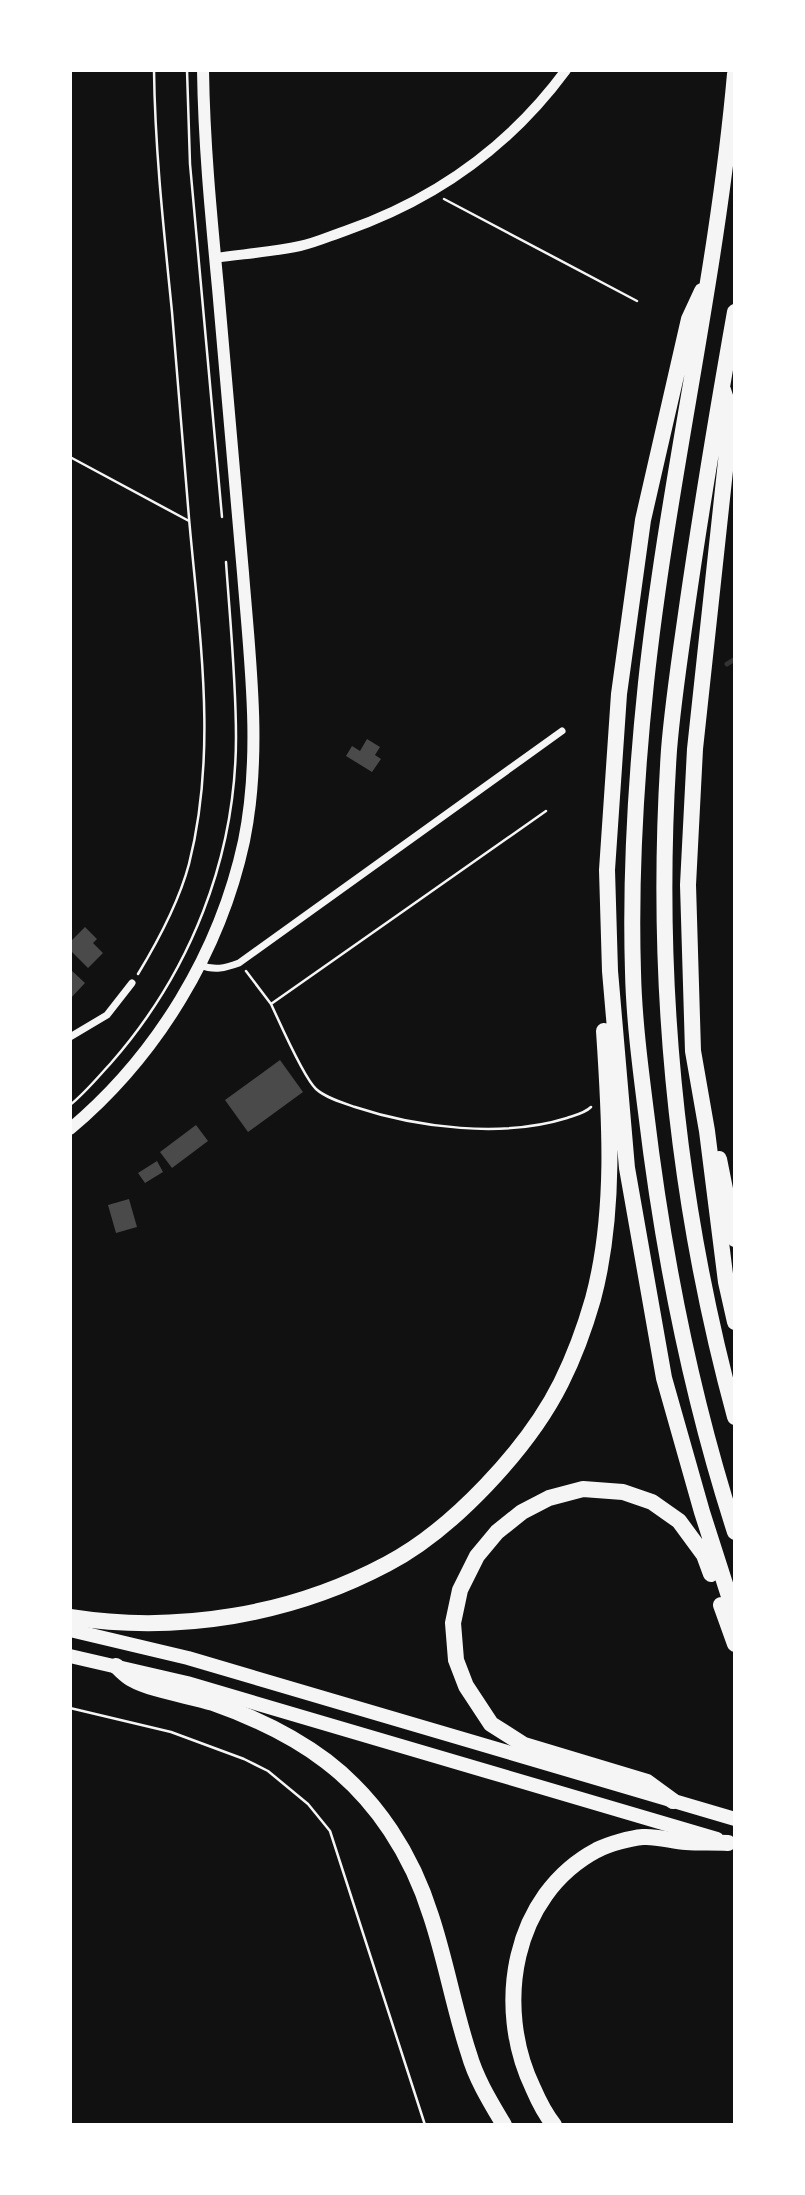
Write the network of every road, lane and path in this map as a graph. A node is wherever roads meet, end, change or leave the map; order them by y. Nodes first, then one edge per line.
1 (154, 70) edge
2 (187, 70) edge
3 (203, 70) edge
4 (566, 70) edge
5 (735, 74) edge
6 (432, 192) junction
7 (215, 258) junction
8 (711, 273) junction
9 (637, 301) dead end
10 (735, 312) edge
11 (722, 388) junction
12 (70, 457) edge
13 (222, 519) dead end
14 (189, 521) junction
15 (226, 560) dead end
16 (562, 730) dead end
17 (546, 811) dead end
18 (239, 963) junction
19 (200, 965) junction
20 (610, 971) junction
21 (132, 983) joint
22 (271, 1004) junction
23 (70, 1037) edge
24 (608, 1089) junction
25 (70, 1105) edge
26 (70, 1129) edge
27 (707, 1131) junction
28 (735, 1239) edge
29 (735, 1322) edge
30 (735, 1417) edge
31 (735, 1532) edge
32 (735, 1615) edge
33 (70, 1617) edge
34 (70, 1630) edge
35 (735, 1644) edge
36 (70, 1656) edge
37 (116, 1666) junction
38 (70, 1709) edge
39 (673, 1801) junction
40 (730, 1817) edge
41 (732, 1844) edge
42 (425, 2125) edge
43 (504, 2125) edge
44 (554, 2125) edge

1 - 14 path
2 - 13 path
3 - 7 main road
4 - 6 street
5 - 8 highway
6 - 7 street
6 - 9 path
7 - 19 main road
8 - 20 highway
8 - 31 highway
10 - 11 highway
11 - 27 highway
11 - 30 highway
12 - 14 path
14 - 21 path
15 - 25 path
16 - 18 street
17 - 22 path
18 - 19 street
18 - 22 path
19 - 26 main road
20 - 24 highway
20 - 32 highway
21 - 23 street
22 - 24 path
24 - 33 highway
27 - 28 highway
27 - 29 highway
34 - 39 main road
35 - 39 highway
36 - 37 main road
37 - 41 main road
37 - 43 highway
38 - 42 path
39 - 40 main road
41 - 44 highway

